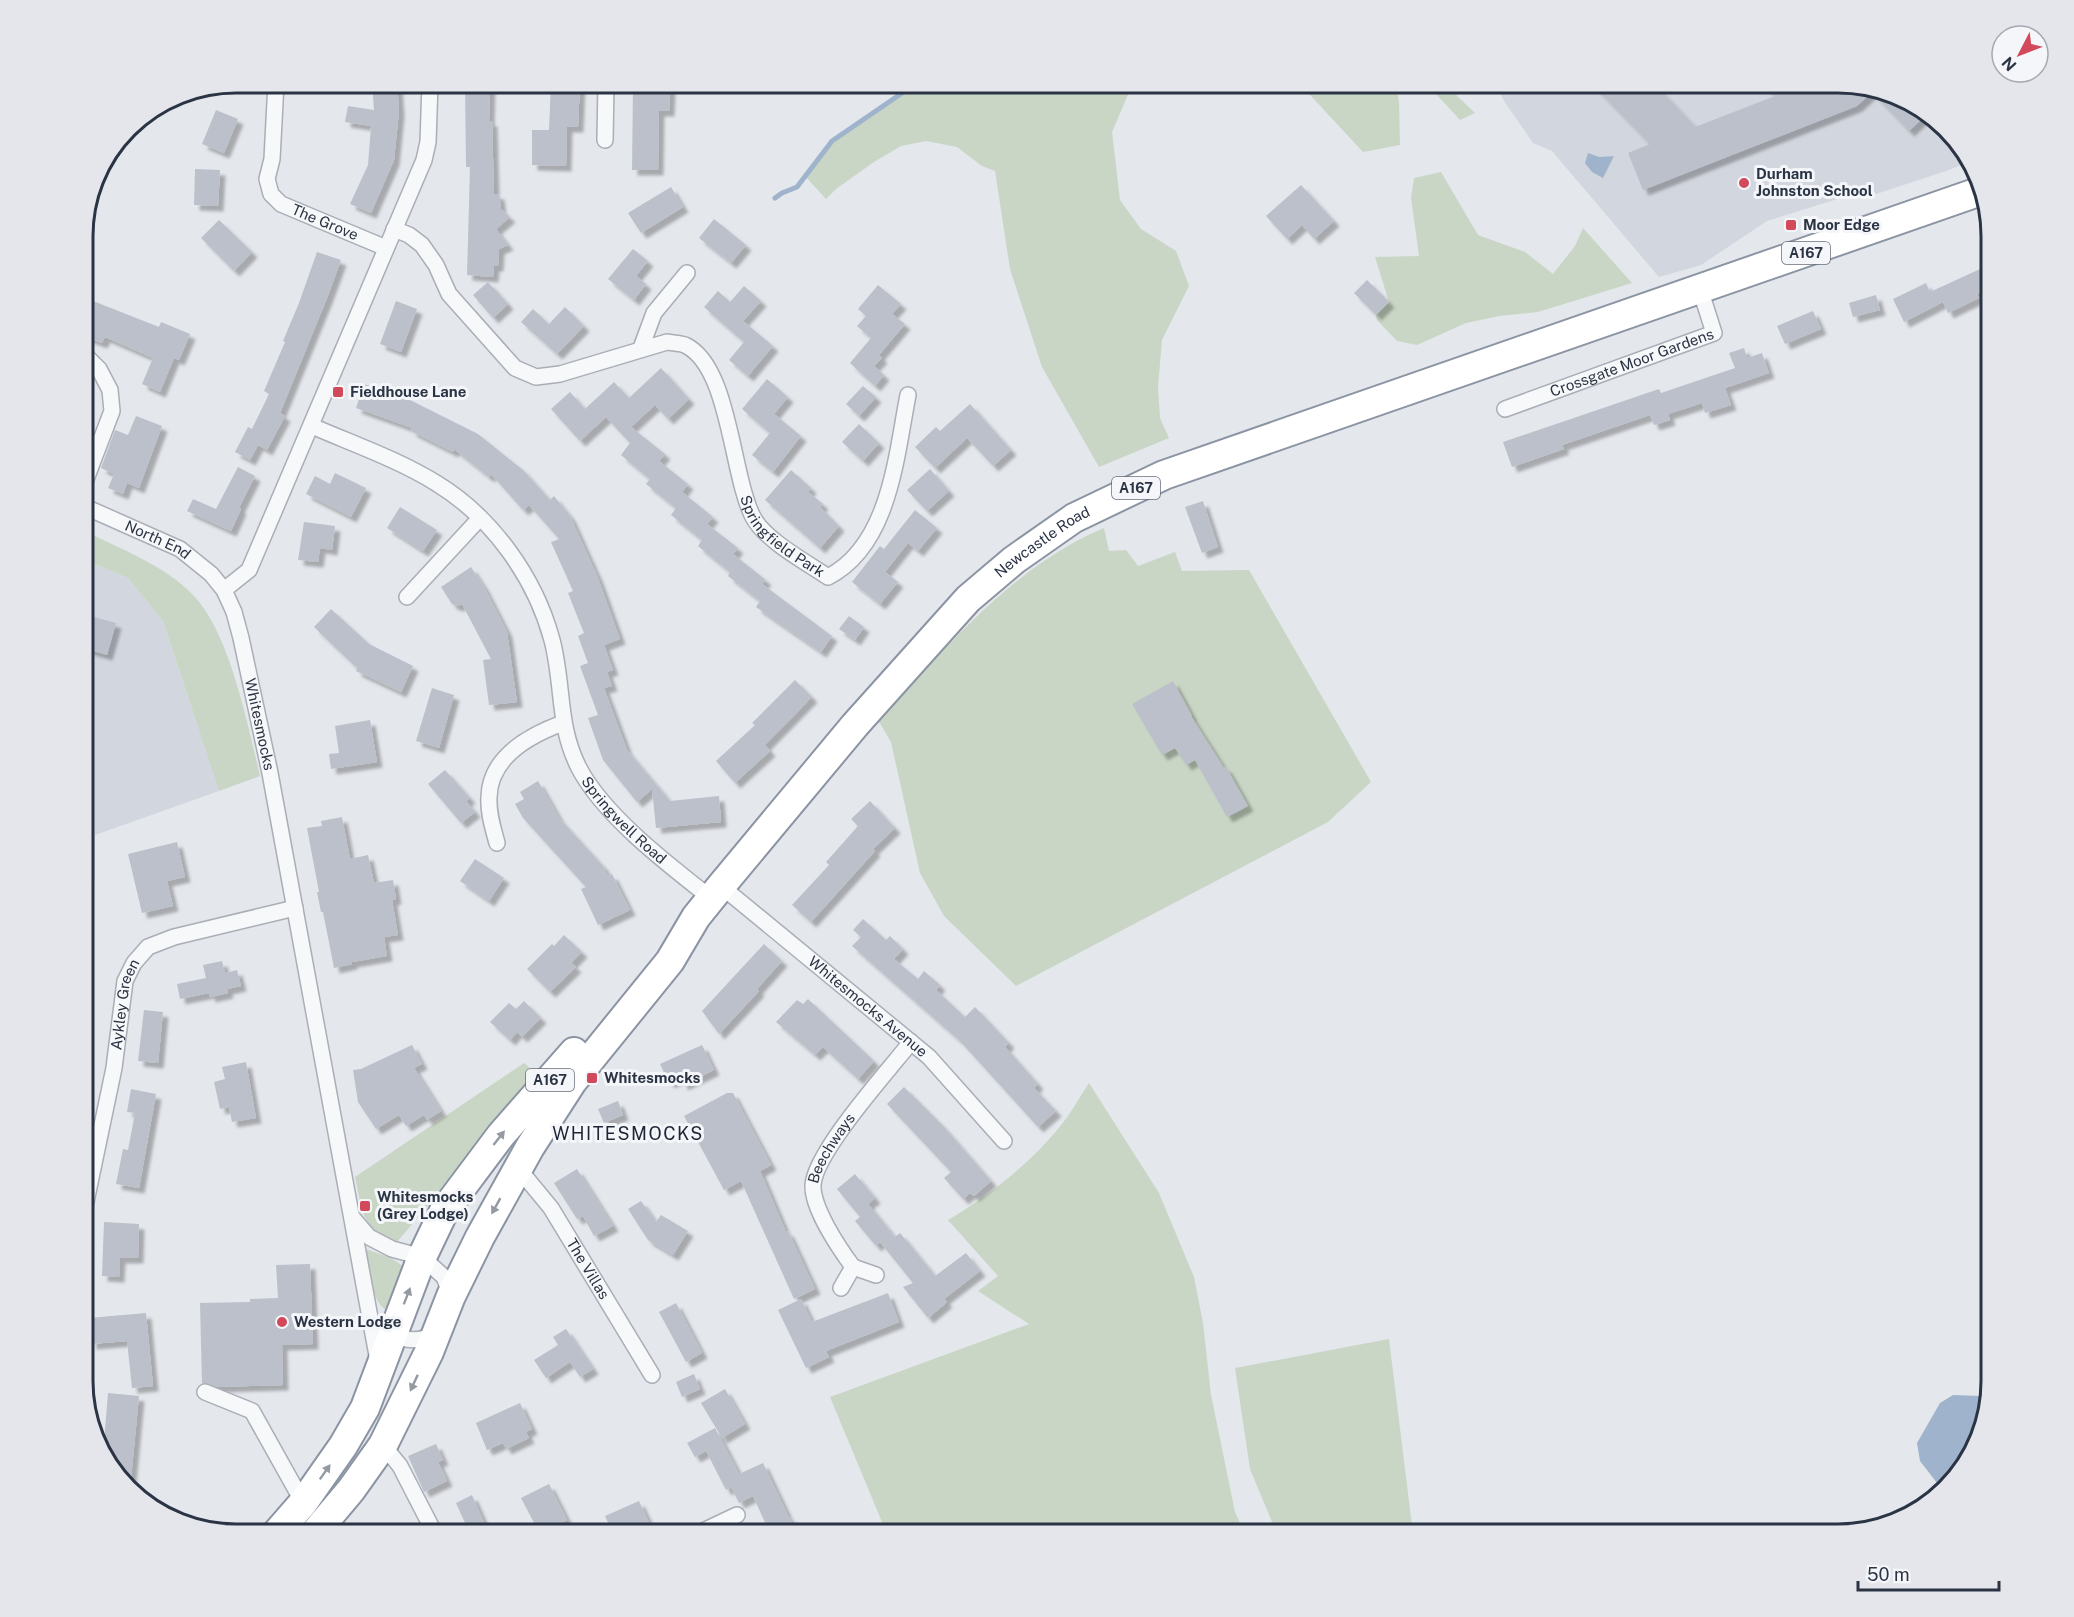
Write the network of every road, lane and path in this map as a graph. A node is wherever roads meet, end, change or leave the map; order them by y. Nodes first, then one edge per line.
1 (275, 93) edge
2 (430, 93) edge
3 (606, 93) edge
4 (605, 140) dead end
5 (1974, 193) edge
6 (394, 229) junction
7 (386, 248) junction
8 (687, 273) dead end
9 (1700, 289) junction
10 (641, 348) junction
11 (93, 363) edge
12 (908, 394) dead end
13 (1505, 408) dead end
14 (312, 426) junction
15 (93, 461) edge
16 (93, 510) edge
17 (480, 518) junction
18 (224, 590) junction
19 (407, 597) dead end
20 (563, 723) junction
21 (497, 843) dead end
22 (710, 901) junction
23 (295, 908) junction
24 (911, 1042) junction
25 (1004, 1141) dead end
26 (93, 1164) edge
27 (518, 1168) junction
28 (352, 1216) junction
29 (422, 1257) junction
30 (853, 1267) junction
31 (876, 1275) dead end
32 (841, 1288) dead end
33 (451, 1296) junction
34 (369, 1314) junction
35 (437, 1331) junction
36 (392, 1335) junction
37 (379, 1371) junction
38 (652, 1375) dead end
39 (205, 1392) dead end
40 (383, 1445) junction
41 (303, 1503) junction
42 (737, 1515) dead end
43 (285, 1524) edge
44 (314, 1524) edge
45 (325, 1524) edge
46 (430, 1524) edge
47 (718, 1524) edge

1 - 7 street, The Grove
2 - 6 street
3 - 4 street
5 - 9 highway, A167
6 - 7 street
6 - 10 street, Springfield Park
7 - 14 street
8 - 10 street
9 - 13 street, Crossgate Moor Gardens
9 - 22 highway, Newcastle Road / A167
10 - 12 street, Springfield Park
11 - 15 street
14 - 17 street, Springwell Road
14 - 18 street
16 - 18 street, North End
17 - 19 street
17 - 20 street, Springwell Road
18 - 23 street, Whitesmocks
20 - 21 street
20 - 22 street, Springwell Road
22 - 24 street, Whitesmocks Avenue
22 - 27 highway, A167
29 -> 22 highway, A167
23 - 26 street, Aykley Green
23 - 28 street, Whitesmocks
24 - 25 street, Whitesmocks Avenue
24 - 30 street, Beechways
27 -> 33 highway, A167
27 - 38 street, The Villas
28 - 29 street
28 - 34 street, Whitesmocks
29 - 33 street
36 -> 29 highway, A167
30 - 31 street
30 - 32 street
33 - 35 highway, A167
34 - 36 street
34 - 37 street, Whitesmocks
35 - 36 street
35 -> 40 highway, A167
36 - 37 highway, A167
41 -> 37 highway, A167
39 - 41 street
40 - 45 highway, A167
40 - 46 street
41 - 43 highway, A167
41 - 44 street
42 - 47 street

